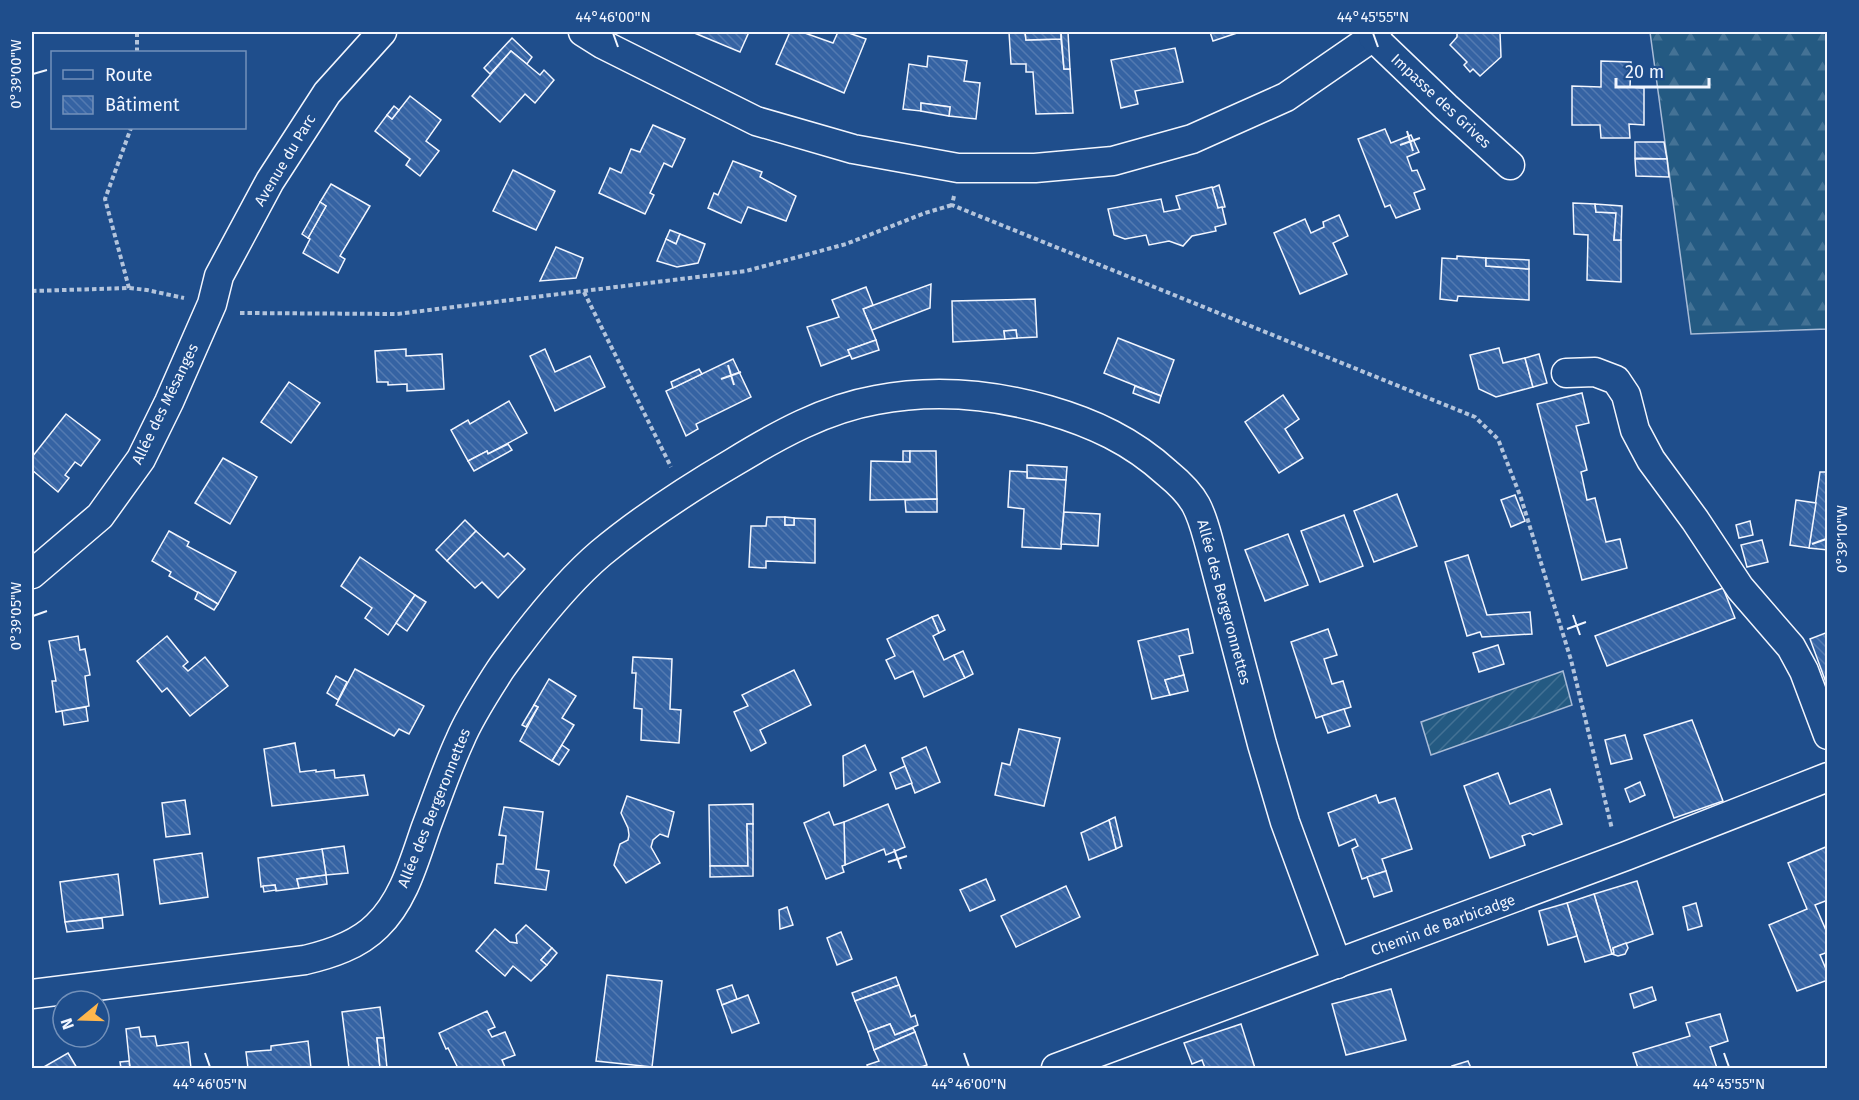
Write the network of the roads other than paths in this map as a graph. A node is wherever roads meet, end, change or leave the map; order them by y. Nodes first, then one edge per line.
1 (382, 32) edge
2 (583, 32) edge
3 (1375, 34) edge
4 (1510, 165) dead end
5 (212, 304) joint
6 (1566, 373) dead end
7 (32, 574) edge
8 (1827, 735) edge
9 (1827, 777) edge
10 (1337, 964) junction
11 (32, 994) edge
12 (1056, 1068) edge

1 - 5 street, Avenue du Parc
2 - 3 street
3 - 4 street, Impasse des Grives
5 - 7 street, Allée des Mésanges
6 - 8 street
9 - 10 street, Chemin de Barbicadge
10 - 11 street, Allée des Bergeronnettes
10 - 12 street, Chemin de Barbicadge

